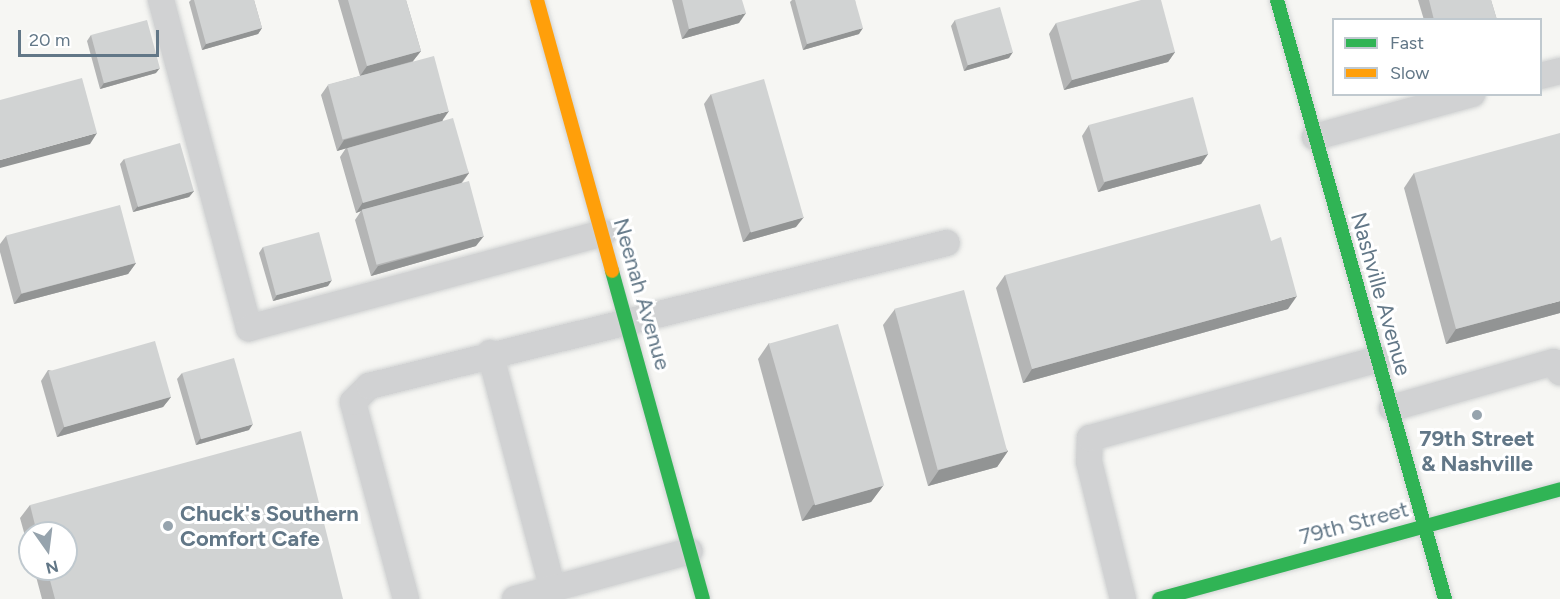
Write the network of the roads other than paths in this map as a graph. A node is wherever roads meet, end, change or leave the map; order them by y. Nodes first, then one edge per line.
1 (161, 0) edge
2 (537, 0) edge
3 (1276, 0) edge
4 (1560, 71) edge
5 (1542, 76) edge
6 (1466, 96) edge
7 (1315, 137) junction
8 (603, 232) junction
9 (947, 243) dead end
10 (629, 323) junction
11 (490, 353) junction
12 (1378, 359) junction
13 (1560, 372) edge
14 (1392, 408) junction
15 (1560, 489) edge
16 (1425, 526) junction
17 (690, 551) junction
18 (553, 589) junction
19 (406, 599) edge
20 (515, 599) edge
21 (703, 599) edge
22 (1123, 599) edge
23 (1159, 599) edge
24 (1444, 599) edge

1 - 8 lane
2 - 8 street, Neenah Avenue
3 - 7 street, Nashville Avenue
4 - 5 lane
6 - 7 lane
7 - 12 street, Nashville Avenue
8 - 10 street, Neenah Avenue
9 - 10 lane
10 - 11 lane
10 - 17 street, Neenah Avenue
11 - 18 lane
11 - 19 lane
12 - 14 street, Nashville Avenue
12 - 22 lane
13 - 14 lane
14 - 16 street, Nashville Avenue
15 - 16 street, 79th Street
16 - 23 street, 79th Street
16 - 24 street, Nashville Avenue
17 - 18 lane
17 - 21 street, Neenah Avenue
18 - 20 lane

